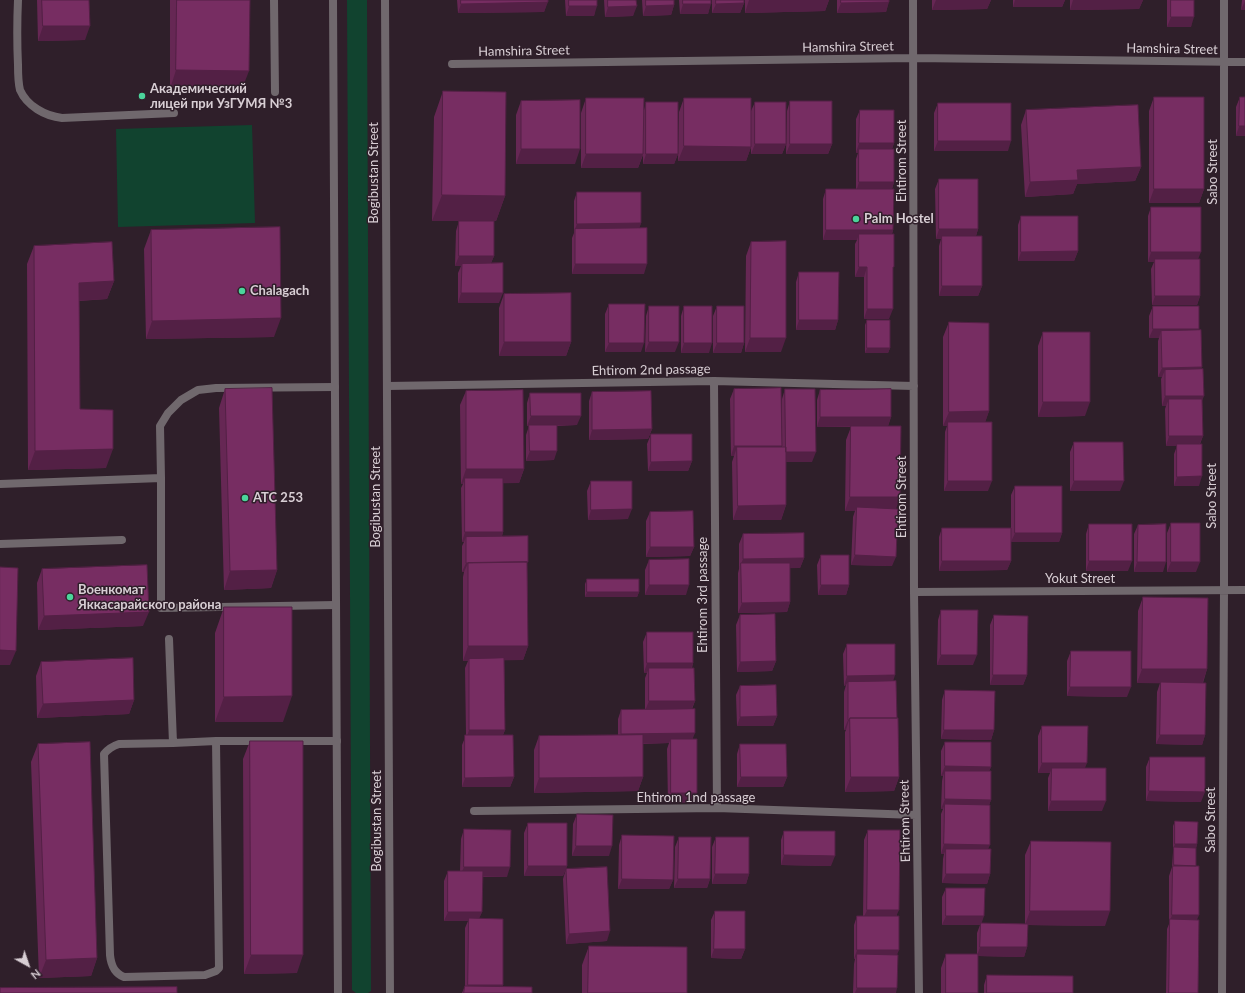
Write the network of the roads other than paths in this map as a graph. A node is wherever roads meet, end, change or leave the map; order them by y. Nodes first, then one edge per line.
1 (18, 0) edge
2 (274, 0) edge
3 (333, 0) edge
4 (385, 0) edge
5 (913, 0) edge
6 (1224, 0) edge
7 (914, 58) junction
8 (1225, 62) junction
9 (1245, 62) edge
10 (452, 64) dead end
11 (275, 92) dead end
12 (174, 113) dead end
13 (714, 380) junction
14 (387, 386) junction
15 (914, 386) junction
16 (335, 387) junction
17 (161, 478) junction
18 (0, 484) edge
19 (122, 540) dead end
20 (0, 544) edge
21 (1224, 590) junction
22 (1245, 590) edge
23 (914, 592) junction
24 (336, 605) junction
25 (169, 639) dead end
26 (216, 741) junction
27 (337, 741) junction
28 (173, 743) junction
29 (717, 808) junction
30 (474, 811) dead end
31 (916, 815) junction
32 (338, 993) edge
33 (390, 993) edge
34 (919, 993) edge
35 (1222, 993) edge

1 - 12 street
2 - 11 street
3 - 16 street
4 - 14 street, Bogibustan Street
5 - 7 street, Ehtirom Street
6 - 8 street, Sabo Street
7 - 8 street, Hamshira Street
7 - 10 street, Hamshira Street
7 - 15 street, Ehtirom Street
8 - 9 street, Hamshira Street
8 - 21 street, Sabo Street
13 - 14 street, Ehtirom 2nd passage
13 - 15 street, Ehtirom 2nd passage
13 - 29 street, Ehtirom 3rd passage
14 - 33 street, Bogibustan Street
15 - 23 street, Ehtirom Street
16 - 17 street
16 - 24 street
17 - 18 street
17 - 24 street
19 - 20 street
21 - 22 street, Yokut Street
21 - 23 street, Yokut Street
21 - 35 street, Sabo Street
23 - 31 street, Ehtirom Street
24 - 27 street
25 - 28 street
26 - 27 street
26 - 28 street
26 - 28 street
27 - 32 street
29 - 30 street, Ehtirom 1nd passage
29 - 31 street, Ehtirom 1nd passage
31 - 34 street, Ehtirom Street

